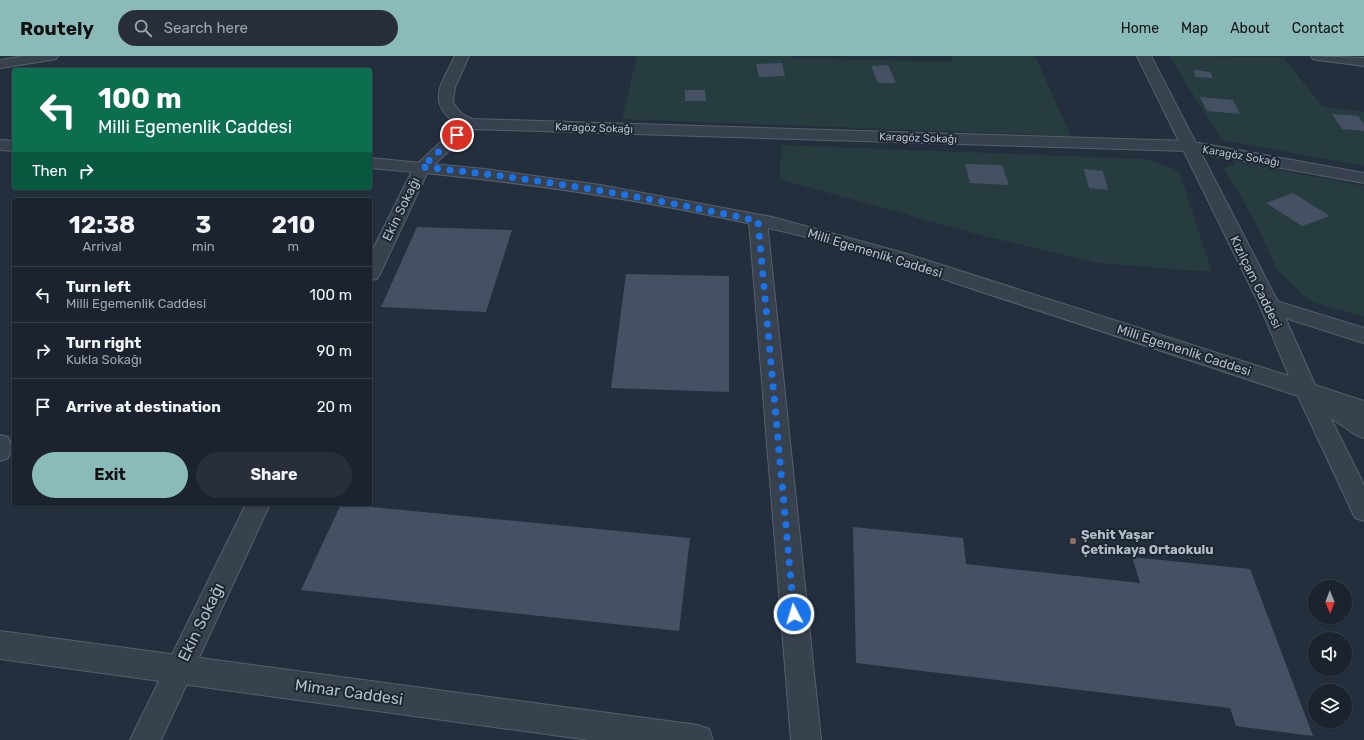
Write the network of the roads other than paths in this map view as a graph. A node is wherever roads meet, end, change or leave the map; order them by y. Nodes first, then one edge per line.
1 (51, 56) edge
2 (462, 56) edge
3 (1144, 56) edge
4 (1318, 56) edge
5 (1364, 62) edge
6 (0, 64) edge
7 (469, 124) junction
8 (0, 145) edge
9 (12, 146) edge
10 (1188, 146) junction
11 (372, 163) edge
12 (422, 167) junction
13 (1364, 178) edge
14 (758, 221) junction
15 (372, 270) edge
16 (1270, 306) junction
17 (1364, 336) edge
18 (1306, 390) junction
19 (1364, 410) edge
20 (1364, 429) edge
21 (0, 444) edge
22 (0, 451) edge
23 (257, 506) edge
24 (1364, 510) edge
25 (0, 645) edge
26 (178, 669) junction
27 (145, 740) edge
28 (698, 740) edge
29 (806, 740) edge

1 - 6 street
2 - 7 street
3 - 10 street, Kızılçam Caddesi
4 - 5 street
7 - 10 street, Karagöz Sokağı
7 - 12 street
8 - 9 street
10 - 13 street, Karagöz Sokağı
10 - 16 street, Kızılçam Caddesi
11 - 12 street, Milli Egemenlik Caddesi
12 - 14 street, Milli Egemenlik Caddesi
12 - 15 street, Ekin Sokağı
14 - 18 street, Milli Egemenlik Caddesi
14 - 29 street
16 - 17 street
16 - 18 street, Kızılçam Caddesi
18 - 19 street, Milli Egemenlik Caddesi
18 - 20 street
18 - 24 street, Kızılçam Caddesi
21 - 22 street
23 - 26 street, Ekin Sokağı
25 - 26 street, Mimar Caddesi
26 - 27 street, Ekin Sokağı
26 - 28 street, Mimar Caddesi

